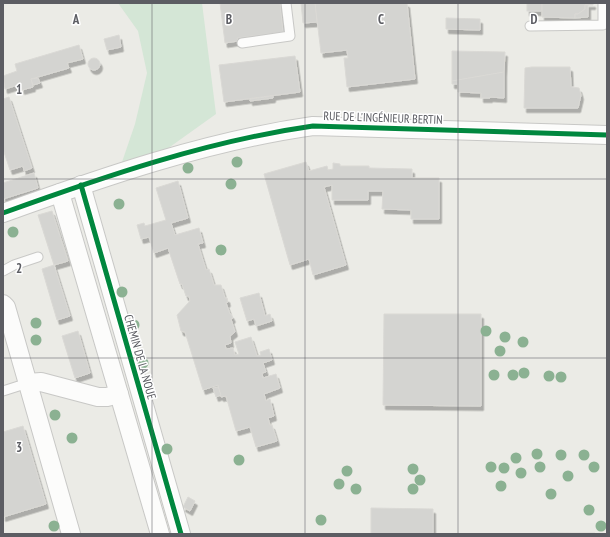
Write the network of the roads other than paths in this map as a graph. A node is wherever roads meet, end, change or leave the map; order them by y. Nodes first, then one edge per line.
1 (286, 3) edge
2 (603, 3) edge
3 (605, 25) edge
4 (530, 26) dead end
5 (242, 43) dead end
6 (607, 135) edge
7 (81, 185) junction
8 (60, 193) junction
9 (3, 214) edge
10 (38, 257) dead end
11 (3, 271) edge
12 (3, 304) edge
13 (28, 383) junction
14 (3, 391) edge
15 (119, 394) junction
16 (71, 534) edge
17 (160, 534) edge
18 (181, 534) edge

1 - 5 lane
2 - 3 lane
3 - 4 lane
6 - 7 street, RUE DE L'INGÉNIEUR BERTIN
7 - 8 street, RUE DE L'INGÉNIEUR BERTIN
7 - 18 street, CHEMIN DE LA NOUE
8 - 9 street, RUE DE L'INGÉNIEUR BERTIN
8 - 15 street
10 - 11 lane
12 - 13 street
13 - 14 lane
13 - 15 street
13 - 16 street
15 - 17 street

